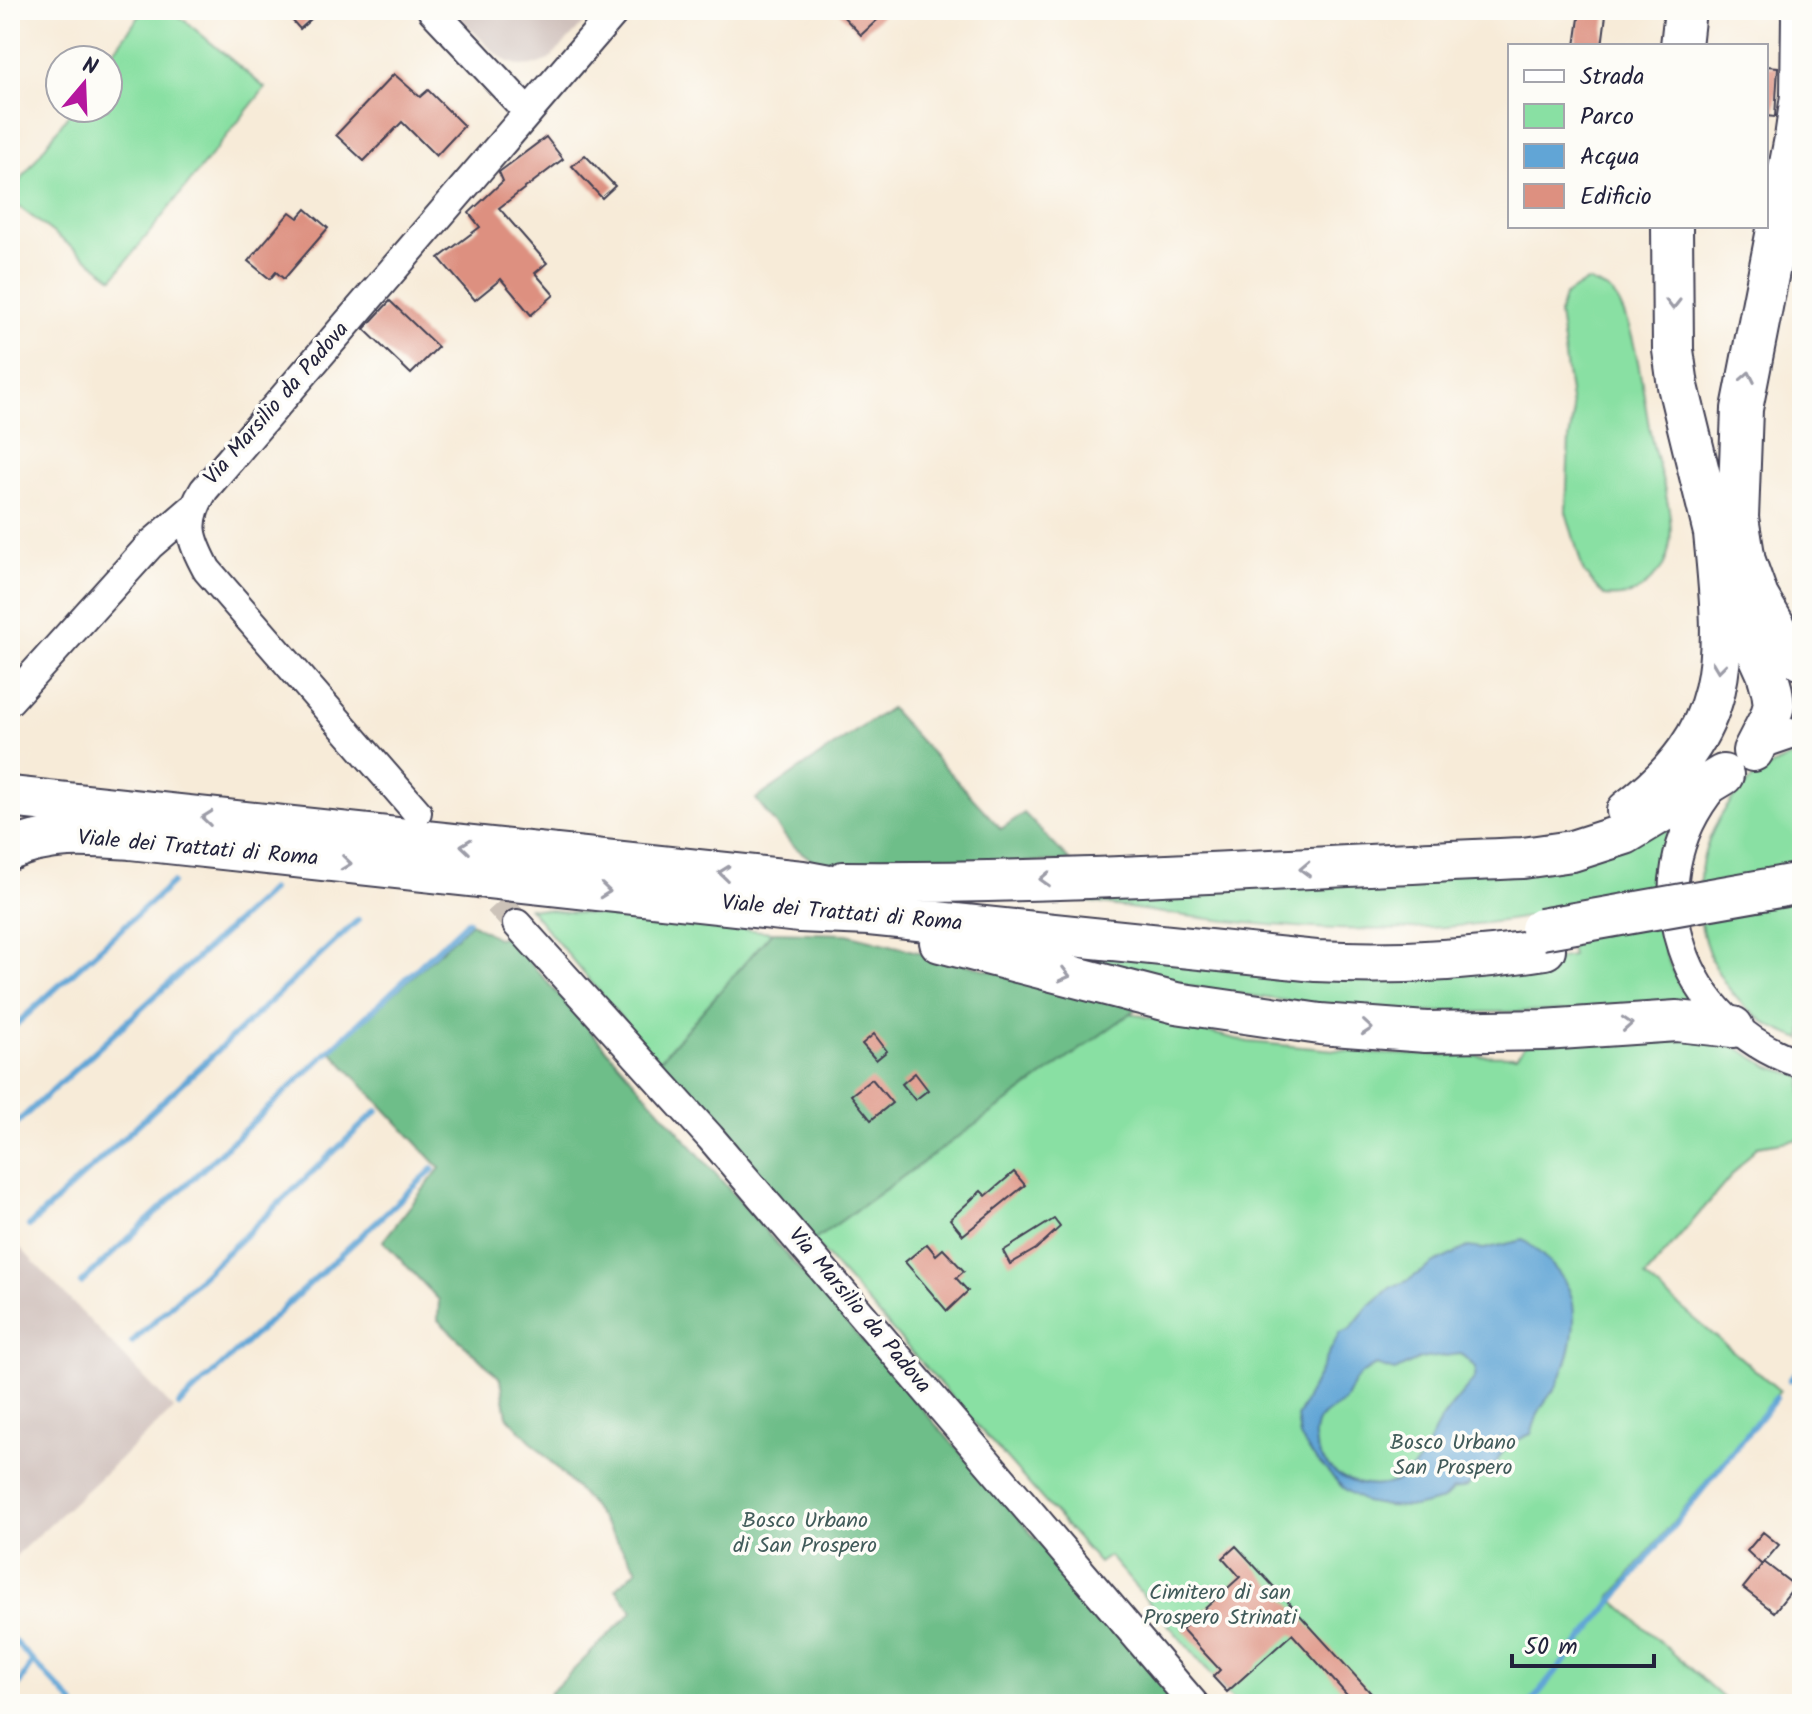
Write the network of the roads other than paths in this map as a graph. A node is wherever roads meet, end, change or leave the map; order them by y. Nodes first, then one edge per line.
1 (432, 10) edge
2 (616, 10) edge
3 (1685, 10) edge
4 (1802, 15) edge
5 (1681, 44) edge
6 (528, 112) junction
7 (1672, 228) edge
8 (192, 509) junction
9 (1714, 533) junction
10 (1802, 660) edge
11 (10, 700) edge
12 (1802, 730) edge
13 (1738, 763) junction
14 (10, 797) edge
15 (417, 812) dead end
16 (10, 850) edge
17 (1382, 864) junction
18 (1802, 883) edge
19 (800, 896) junction
20 (1802, 904) edge
21 (517, 924) tunnel mouth
22 (1543, 939) junction
23 (1733, 1027) junction
24 (1802, 1064) edge
25 (1194, 1704) edge

1 - 6 street
2 - 6 street, Via Marsilio da Padova
3 - 5 highway
10 -> 4 highway
6 - 8 street, Via Marsilio da Padova
7 -> 9 highway
8 - 11 street
8 - 15 street, Via Marsilio da Padova
9 - 13 highway
9 -> 17 highway
12 - 13 street
13 - 17 highway
13 - 23 street
19 -> 14 highway, Viale dei Trattati di Roma
16 -> 19 highway, Viale dei Trattati di Roma
17 -> 19 highway
18 - 22 highway, Viale dei Trattati di Roma, bridge
19 - 22 highway, Viale dei Trattati di Roma
19 -> 23 highway
20 - 22 highway, Viale dei Trattati di Roma
21 - 25 street, Via Marsilio da Padova
23 - 24 street

